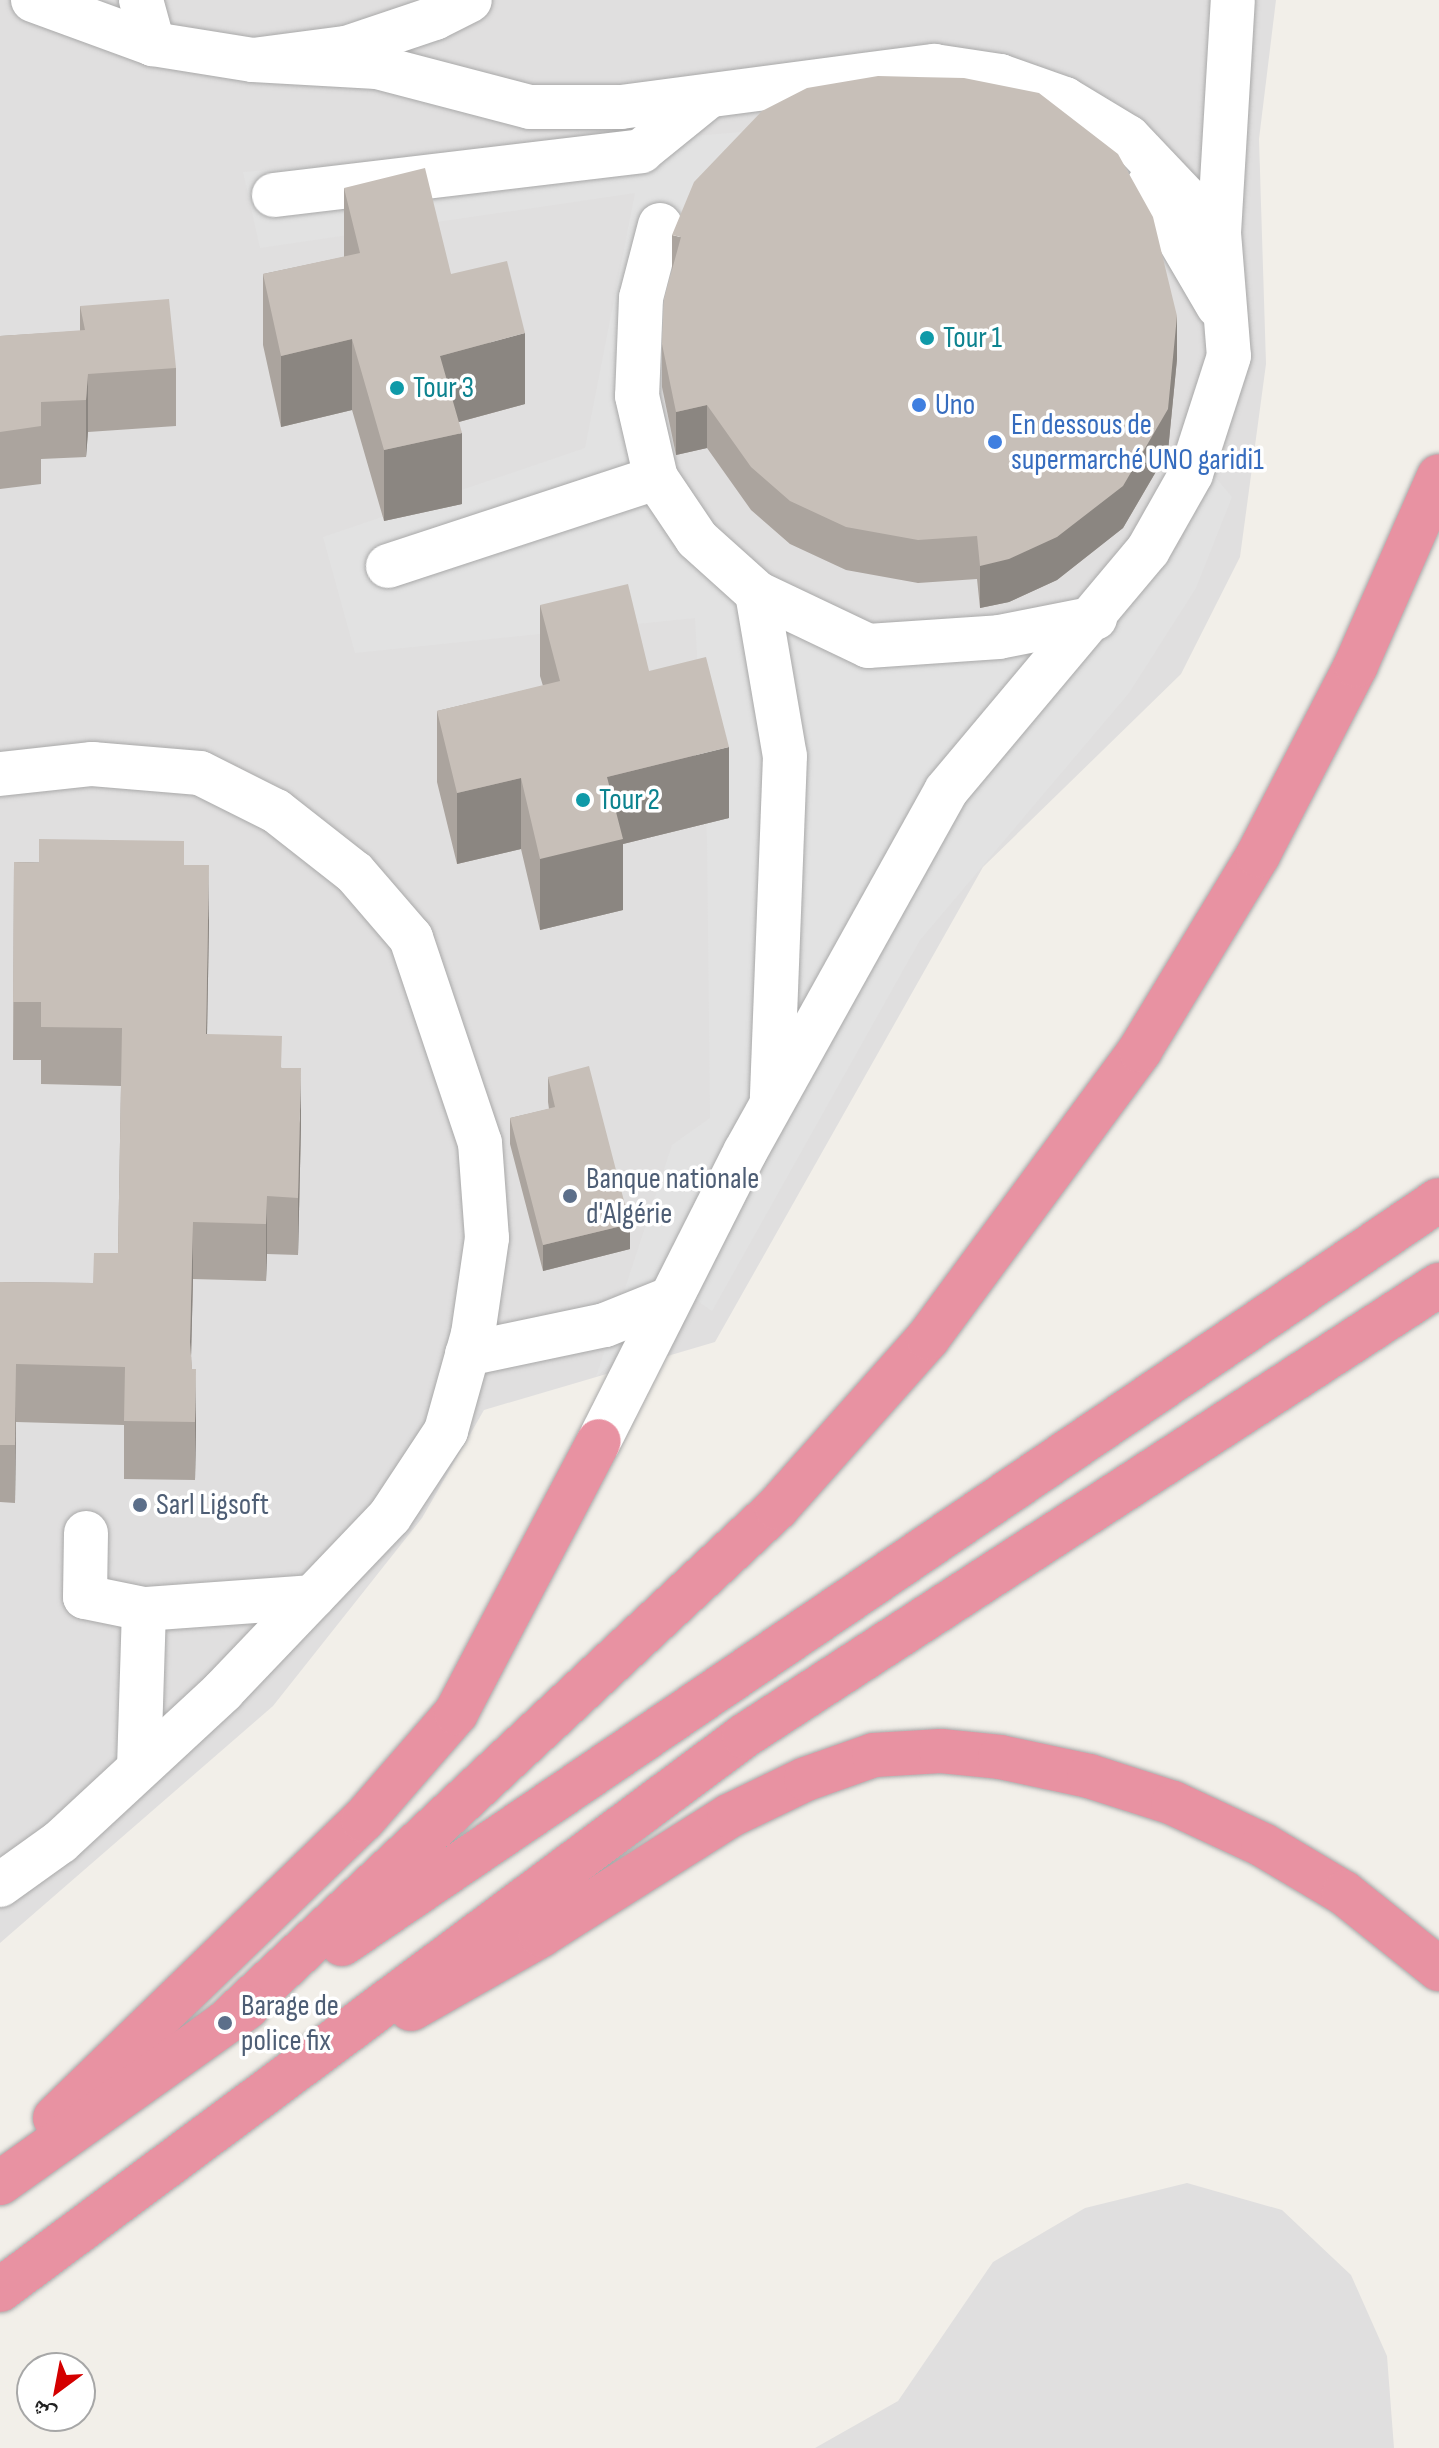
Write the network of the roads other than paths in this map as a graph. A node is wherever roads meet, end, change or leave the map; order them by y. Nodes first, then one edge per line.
1 (33, 0) edge
2 (141, 0) edge
3 (470, 0) edge
4 (1233, 0) edge
5 (153, 44) junction
6 (253, 60) junction
7 (716, 91) junction
8 (274, 195) dead end
9 (660, 225) dead end
10 (1219, 233) junction
11 (1227, 324) junction
12 (1439, 476) edge
13 (656, 478) junction
14 (388, 566) dead end
15 (757, 593) junction
16 (1095, 618) junction
17 (0, 774) edge
18 (772, 1111) junction
19 (1439, 1200) edge
20 (1439, 1285) edge
21 (667, 1300) junction
22 (467, 1354) junction
23 (599, 1441) joint
24 (86, 1533) dead end
25 (313, 1597) junction
26 (144, 1609) junction
27 (139, 1768) junction
28 (0, 1885) edge
29 (1439, 1969) edge
30 (225, 2023) junction
31 (334, 2038) junction
32 (0, 2170) edge
33 (0, 2183) edge
34 (0, 2290) edge

1 - 5 street
2 - 5 street
3 - 6 street
4 - 10 street
5 - 6 street
6 - 7 street
7 - 8 street
7 - 10 street
7 - 11 street
9 - 13 street
10 - 11 street
11 - 16 street
12 - 30 highway
13 - 14 street
13 - 15 street
15 - 16 street
15 - 18 street
16 - 18 street
17 - 22 street
18 - 21 street
19 - 30 highway
20 - 31 highway
21 - 22 street
21 - 23 street
22 - 25 street
23 - 32 highway
24 - 26 street
25 - 26 street
25 - 27 street
26 - 27 street
27 - 28 street
29 - 31 highway
30 - 33 highway
31 - 34 highway

